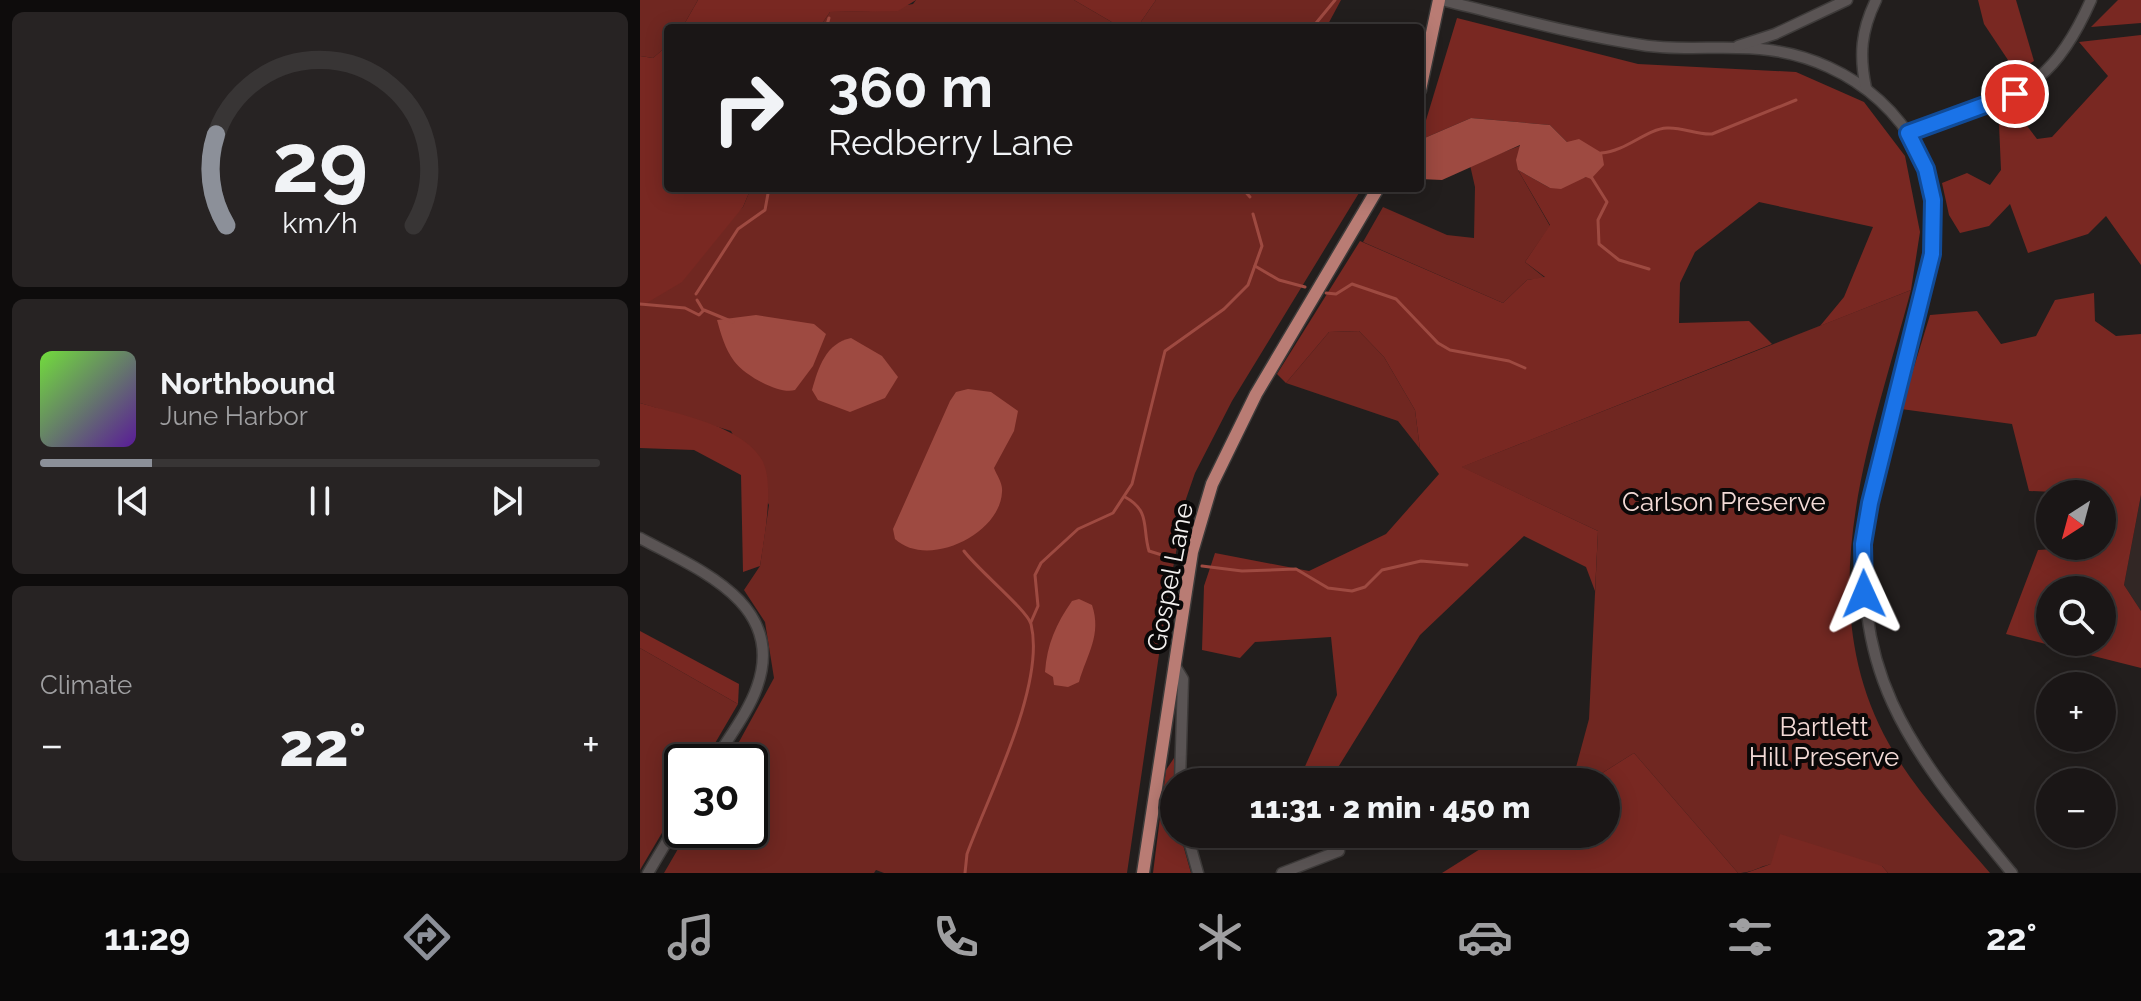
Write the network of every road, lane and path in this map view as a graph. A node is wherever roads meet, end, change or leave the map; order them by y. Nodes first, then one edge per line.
1 (1440, 0) edge
2 (1847, 0) edge
3 (1876, 0) edge
4 (2091, 0) edge
5 (1733, 48) junction
6 (1424, 72) edge
7 (1866, 88) junction
8 (1908, 133) junction
9 (1376, 192) edge
10 (640, 538) edge
11 (1174, 664) junction
12 (725, 744) edge
13 (1180, 768) edge
14 (664, 846) edge
15 (1191, 848) edge
16 (1339, 851) dead end
17 (648, 873) edge
18 (1143, 873) edge
19 (1198, 873) edge
20 (1282, 873) edge
21 (2012, 873) edge

1 - 5 street
1 - 6 main road
2 - 5 street
3 - 7 street
4 - 8 street
5 - 7 street
7 - 8 street
8 - 21 street
9 - 11 main road, Gospel Lane
10 - 12 street
11 - 13 street
11 - 18 main road, Gospel Lane
14 - 17 street
15 - 19 street
16 - 20 street

